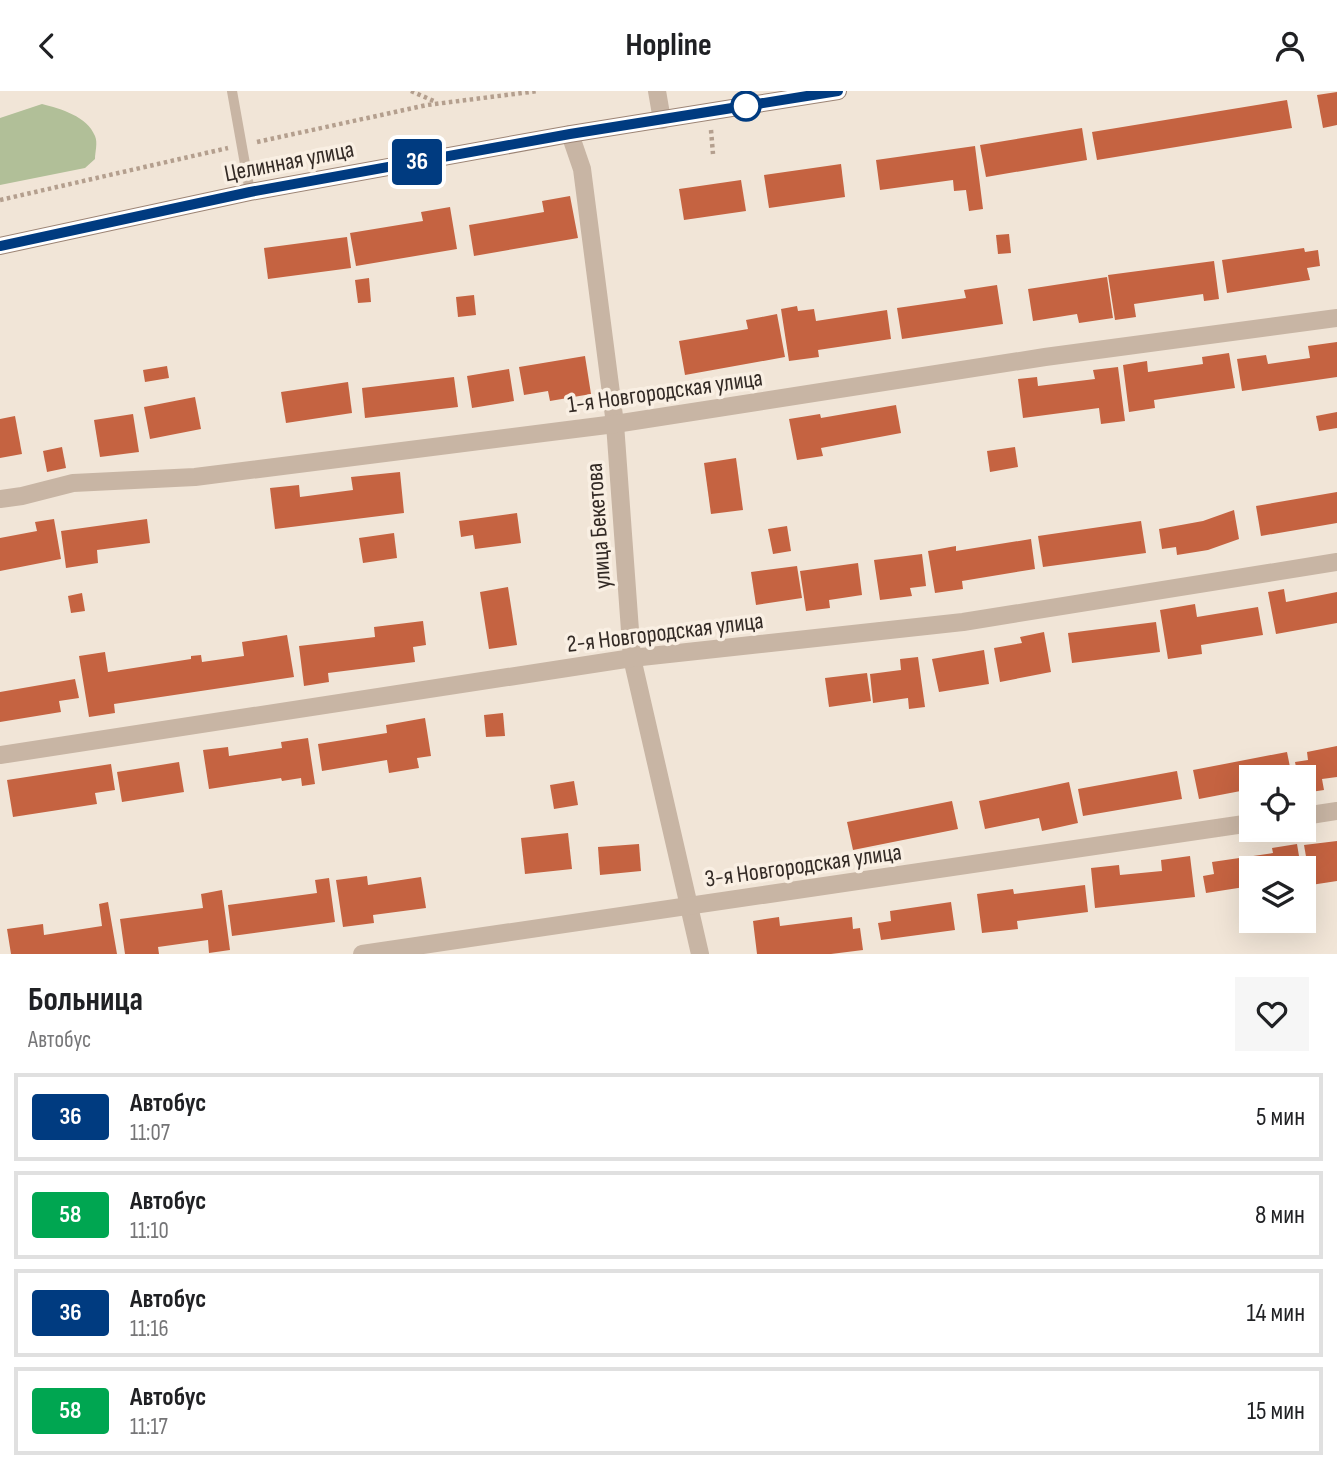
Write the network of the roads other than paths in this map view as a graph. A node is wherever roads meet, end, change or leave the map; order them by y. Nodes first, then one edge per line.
1 (232, 91) edge
2 (657, 91) edge
3 (838, 91) edge
4 (662, 120) junction
5 (570, 134) junction
6 (250, 192) junction
7 (0, 246) edge
8 (1337, 319) edge
9 (615, 424) junction
10 (0, 499) edge
11 (1337, 562) edge
12 (632, 658) junction
13 (0, 755) edge
14 (1337, 811) edge
15 (1316, 814) edge
16 (1239, 825) edge
17 (688, 907) junction
18 (362, 954) edge
19 (700, 954) edge

1 - 6 lane
2 - 4 street
3 - 4 main road, Целинная улица
4 - 5 main road, Целинная улица
5 - 6 main road, Целинная улица
5 - 9 street, улица Бекетова
6 - 7 main road, Целинная улица
8 - 9 street, 1-я Новгородская улица
9 - 10 street, 1-я Новгородская улица
9 - 12 street, улица Бекетова
11 - 12 street, 2-я Новгородская улица
12 - 13 street, 2-я Новгородская улица
12 - 17 street, улица Бекетова
14 - 15 street
16 - 17 street, 3-я Новгородская улица
17 - 18 street, 3-я Новгородская улица
17 - 19 street, улица Бекетова

